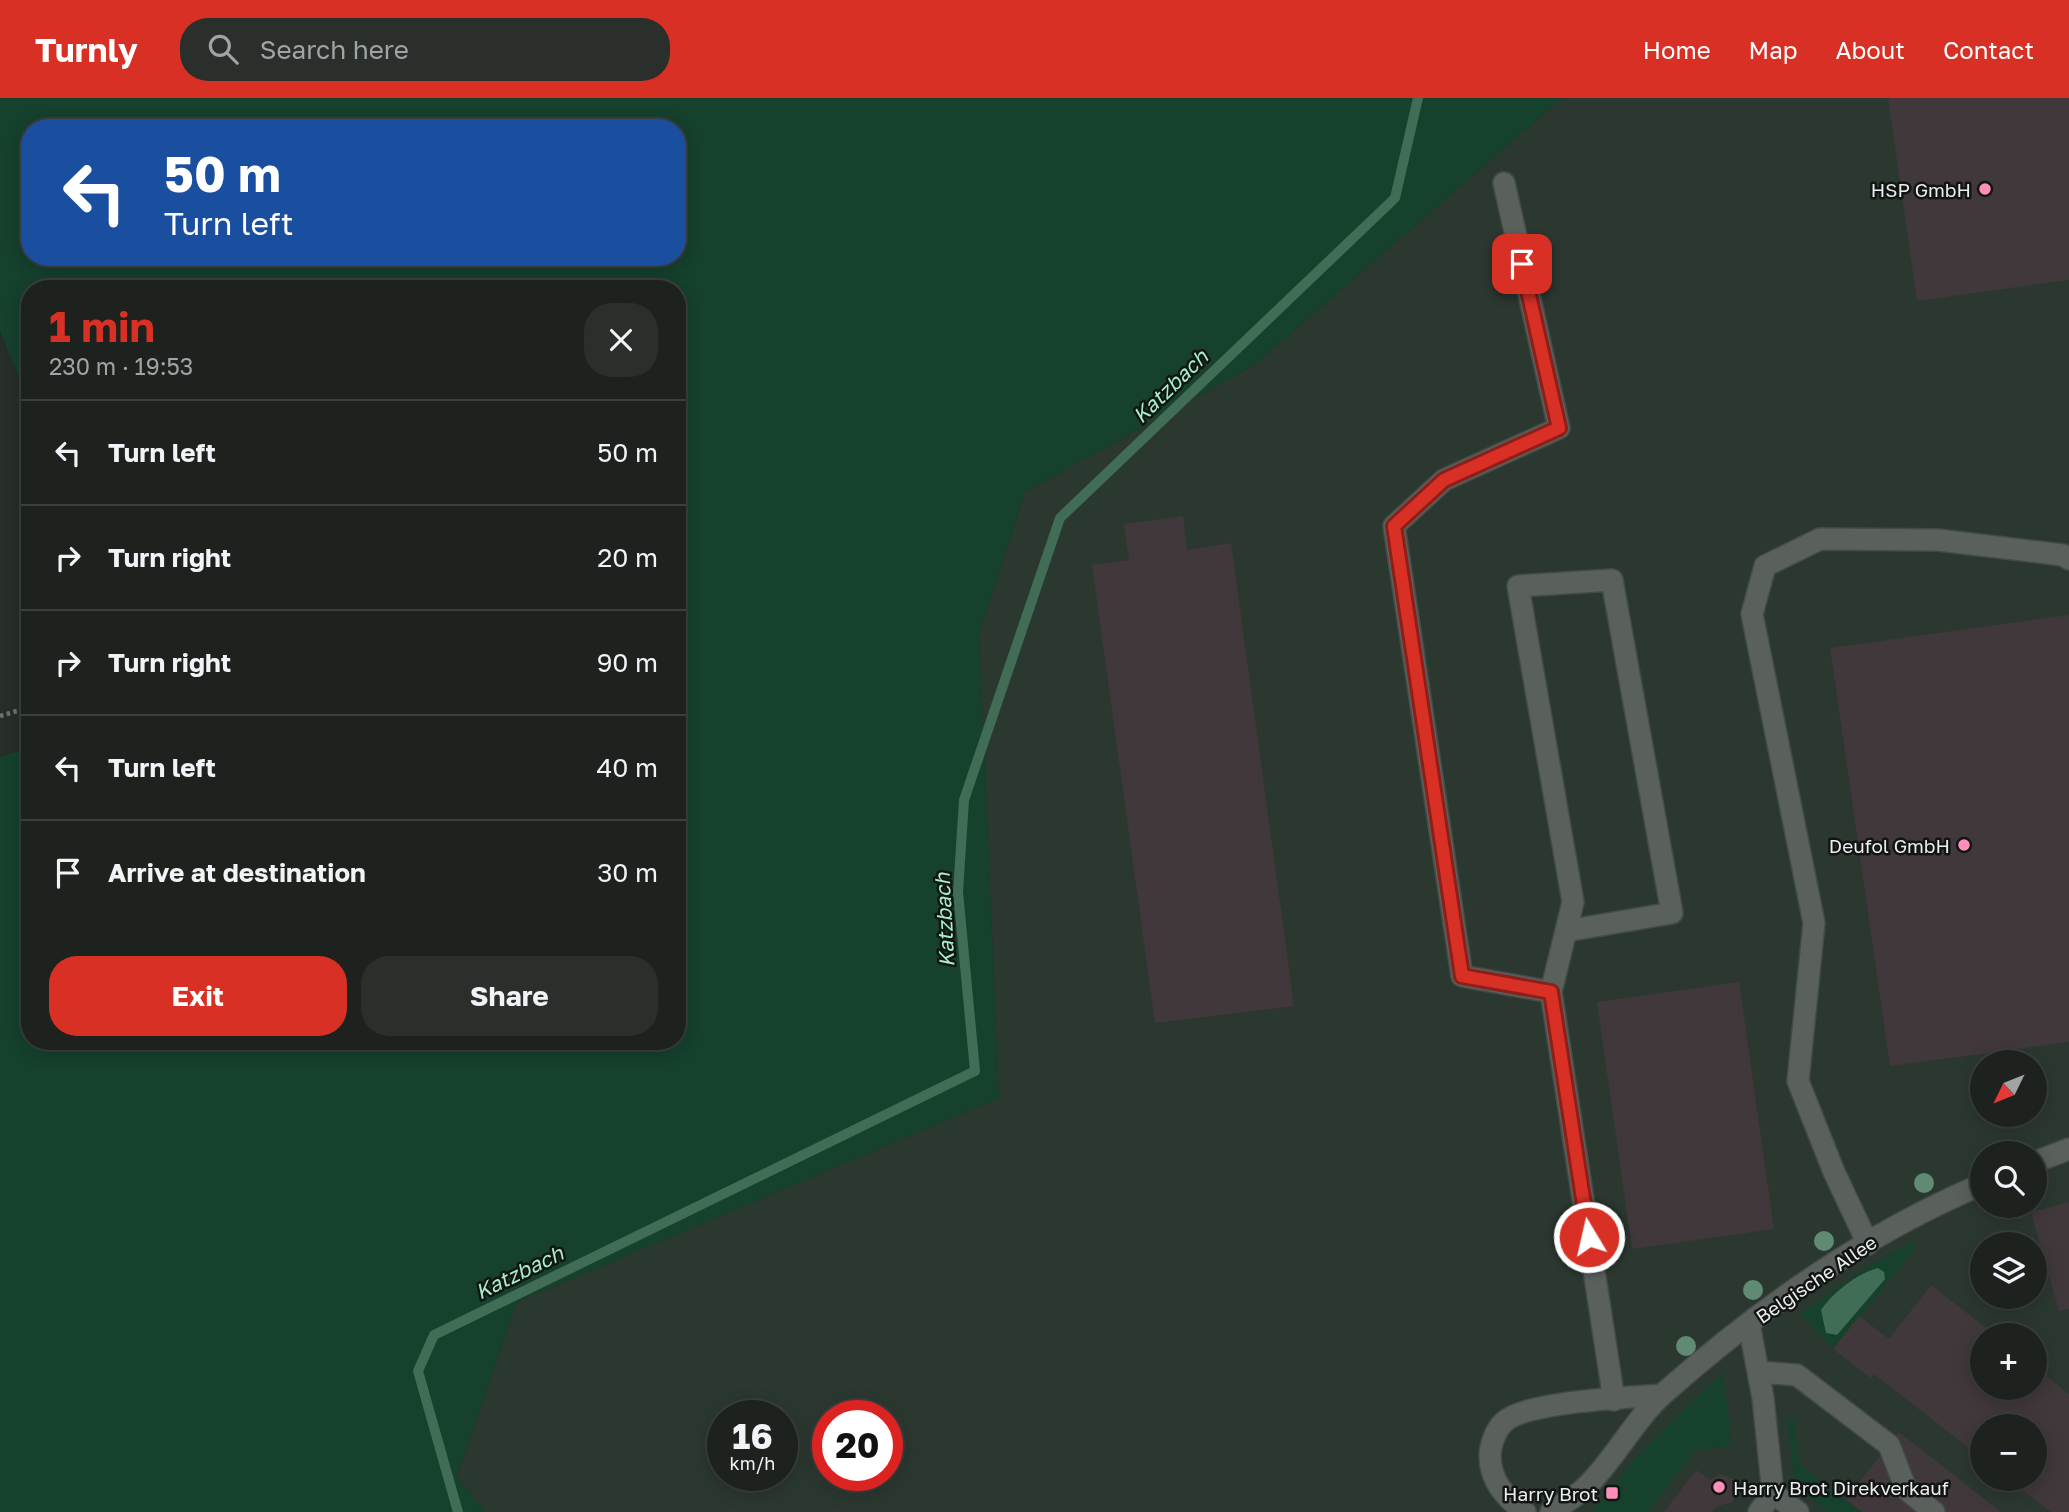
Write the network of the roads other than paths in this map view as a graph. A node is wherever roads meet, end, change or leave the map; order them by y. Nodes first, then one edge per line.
1 (1504, 183) dead end
2 (2069, 559) edge
3 (1566, 931) junction
4 (1551, 992) junction
5 (2069, 1149) edge
6 (2047, 1157) edge
7 (1970, 1189) edge
8 (1868, 1244) junction
9 (1749, 1324) junction
10 (1759, 1372) junction
11 (1662, 1395) junction
12 (1614, 1400) junction
13 (1773, 1493) junction
14 (1525, 1512) edge
15 (1551, 1512) edge
16 (1759, 1512) edge
17 (1798, 1512) edge
18 (1934, 1512) edge

1 - 4 street
2 - 8 street
3 - 3 street
3 - 4 street
4 - 12 street
5 - 6 street
7 - 8 street, Belgische Allee
8 - 9 street, Belgische Allee
9 - 10 street
9 - 11 street, Belgische Allee
10 - 13 street
10 - 18 street
11 - 12 street
11 - 15 street, Belgische Allee
12 - 14 street
13 - 16 street
13 - 17 street

